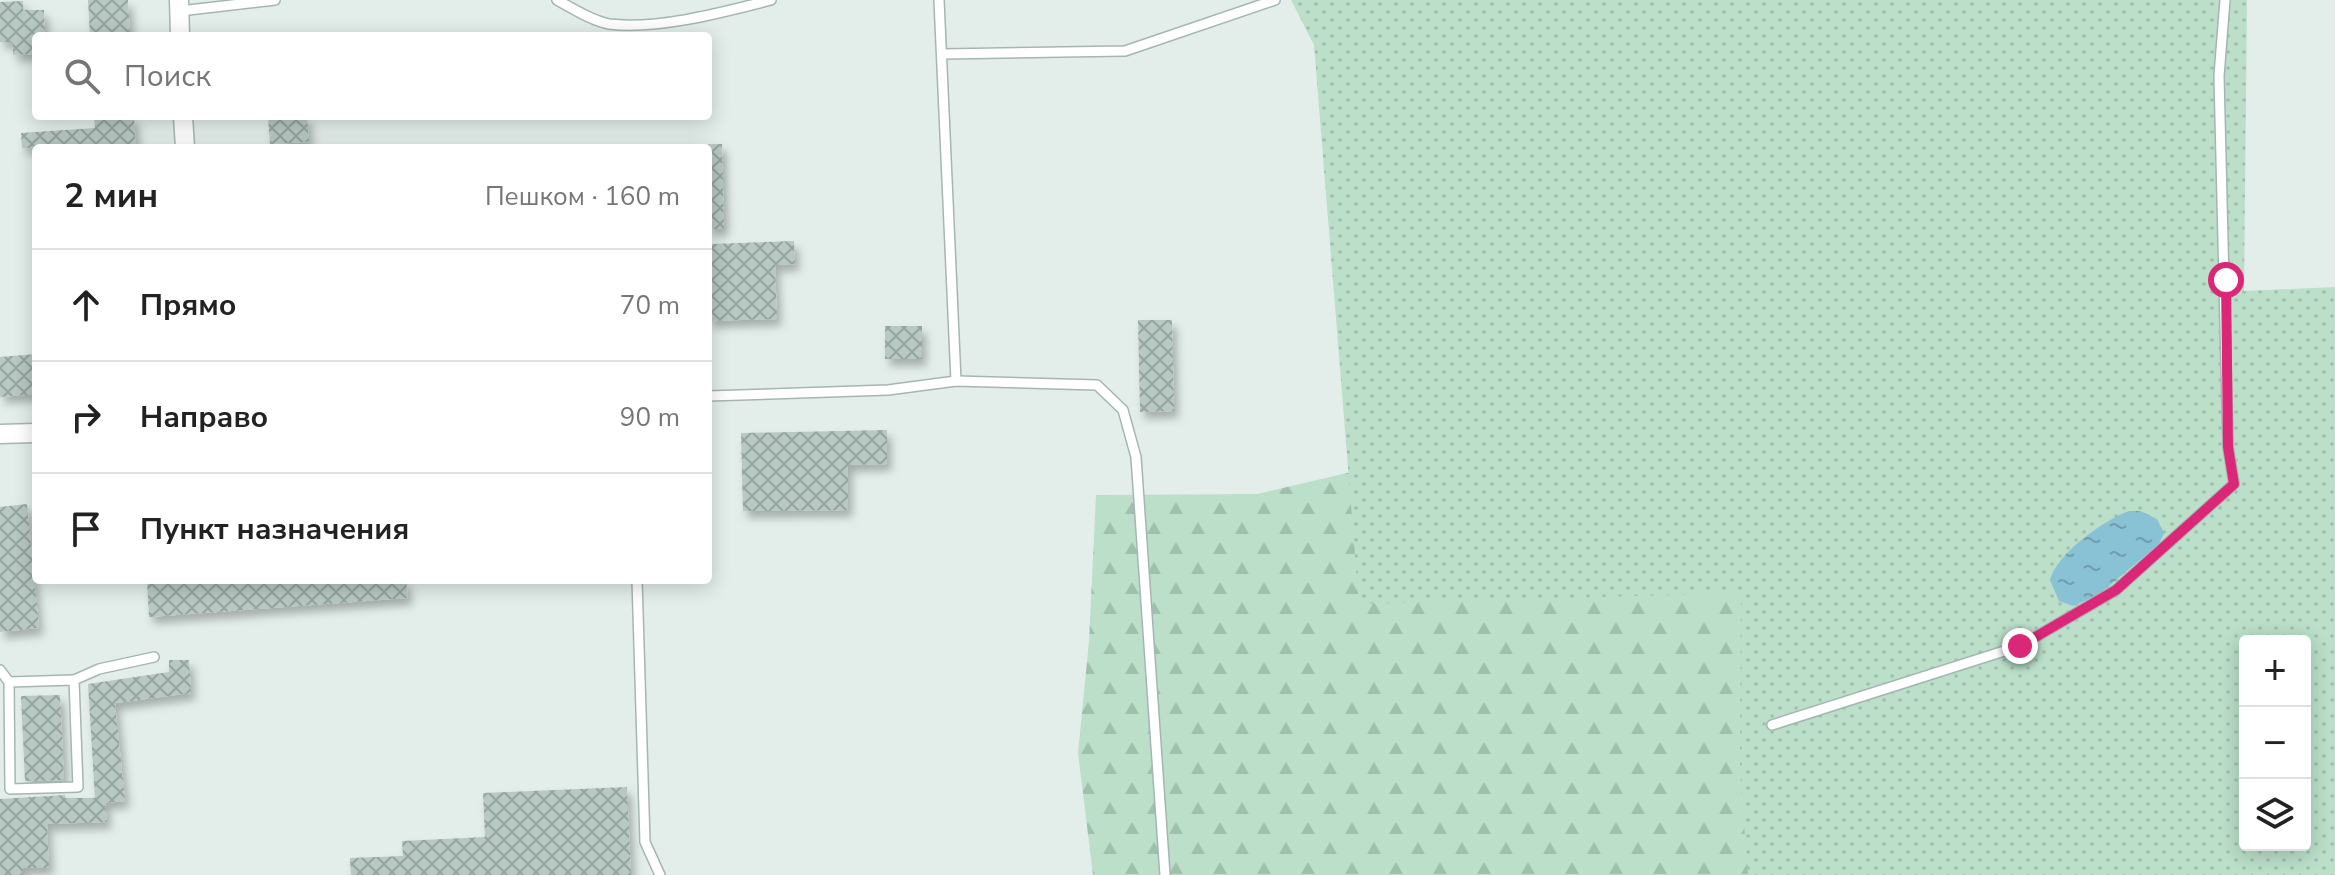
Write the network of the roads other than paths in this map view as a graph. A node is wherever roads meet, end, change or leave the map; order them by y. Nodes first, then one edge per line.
1 (275, 0) edge
2 (557, 0) edge
3 (771, 0) edge
4 (939, 0) edge
5 (1275, 0) edge
6 (2225, 0) edge
7 (180, 5) edge
8 (180, 32) edge
9 (943, 54) junction
10 (183, 120) edge
11 (185, 144) edge
12 (956, 381) junction
13 (712, 396) edge
14 (32, 433) edge
15 (0, 434) edge
16 (637, 584) edge
17 (154, 657) dead end
18 (0, 670) edge
19 (74, 680) junction
20 (9, 682) junction
21 (1772, 725) dead end
22 (660, 875) edge
23 (1165, 875) edge

1 - 7 lane
2 - 3 lane
4 - 9 lane
5 - 9 lane
6 - 21 lane
7 - 8 street
9 - 12 lane
10 - 11 street
12 - 13 lane
12 - 23 lane
14 - 15 street
16 - 22 lane
17 - 19 lane
18 - 20 lane
19 - 20 lane
19 - 20 lane

